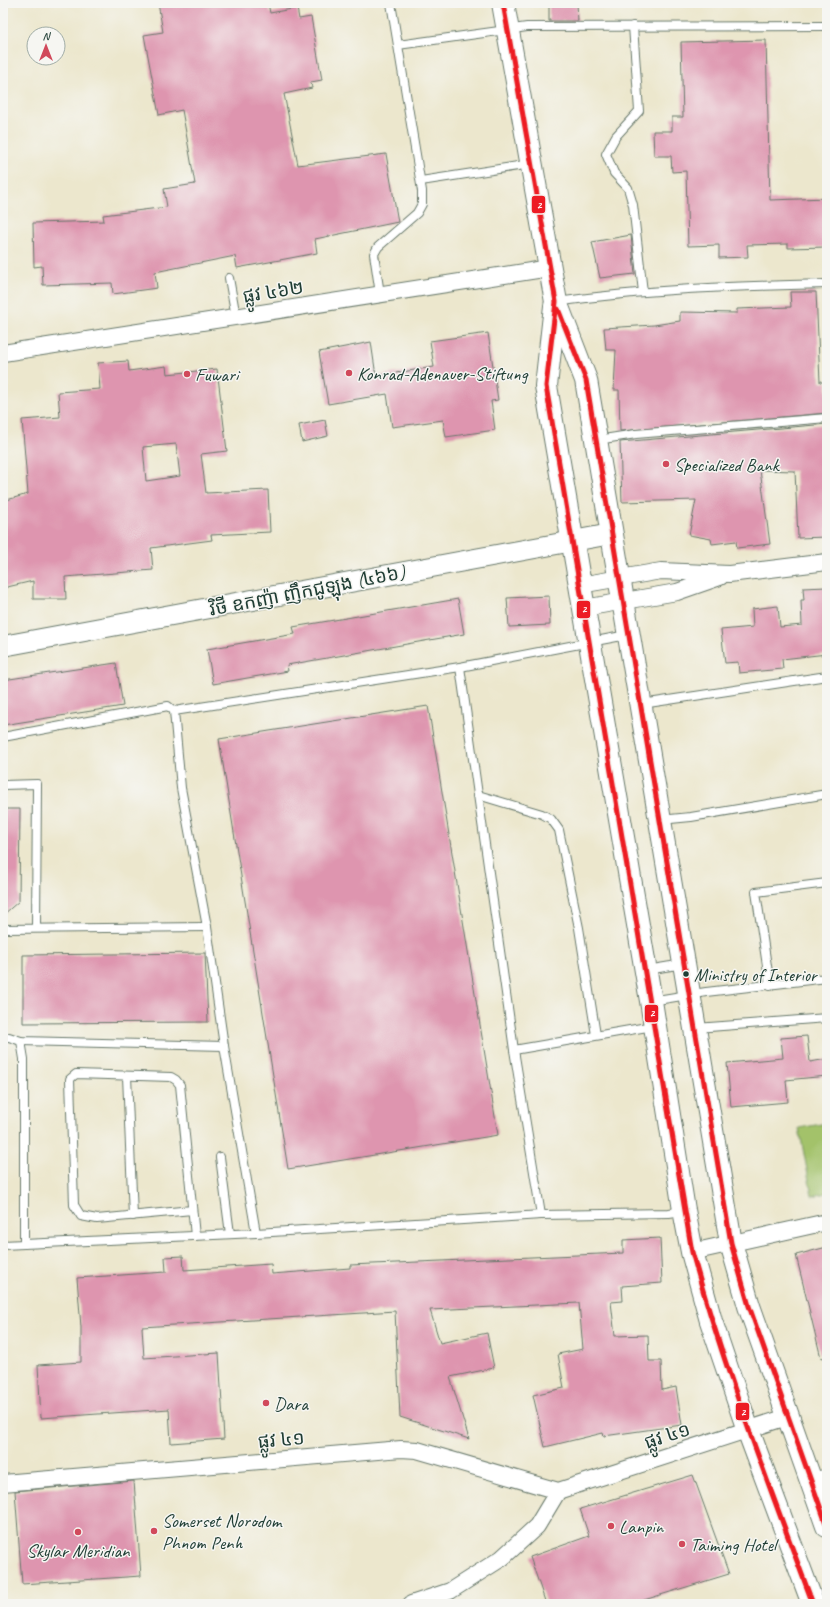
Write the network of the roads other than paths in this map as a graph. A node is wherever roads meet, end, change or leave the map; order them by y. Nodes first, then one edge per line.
1 (391, 3) edge
2 (503, 3) edge
3 (633, 26) junction
4 (827, 26) edge
5 (508, 29) junction
6 (398, 45) junction
7 (531, 164) junction
8 (421, 181) junction
9 (550, 268) junction
10 (229, 278) dead end
11 (827, 284) edge
12 (643, 292) junction
13 (380, 294) junction
14 (556, 302) junction
15 (236, 317) junction
16 (3, 353) edge
17 (827, 418) edge
18 (596, 440) junction
19 (611, 534) junction
20 (572, 540) junction
21 (827, 562) edge
22 (729, 574) junction
23 (619, 579) junction
24 (580, 585) junction
25 (622, 602) junction
26 (584, 608) junction
27 (628, 635) junction
28 (590, 641) junction
29 (3, 646) edge
30 (460, 667) junction
31 (827, 676) edge
32 (640, 704) junction
33 (174, 711) junction
34 (3, 737) edge
35 (3, 785) edge
36 (827, 794) edge
37 (478, 795) junction
38 (660, 820) junction
39 (827, 883) edge
40 (207, 927) junction
41 (36, 928) junction
42 (3, 929) edge
43 (683, 964) junction
44 (646, 970) junction
45 (827, 978) edge
46 (770, 986) junction
47 (689, 995) junction
48 (652, 1001) junction
49 (827, 1018) edge
50 (656, 1026) junction
51 (695, 1028) junction
52 (596, 1035) junction
53 (3, 1037) edge
54 (21, 1041) junction
55 (224, 1046) junction
56 (514, 1050) junction
57 (127, 1076) junction
58 (220, 1157) dead end
59 (192, 1210) junction
60 (684, 1210) junction
61 (541, 1215) junction
62 (133, 1216) junction
63 (827, 1222) edge
64 (256, 1233) junction
65 (230, 1234) junction
66 (195, 1236) junction
67 (24, 1244) junction
68 (731, 1244) junction
69 (3, 1245) edge
70 (692, 1252) junction
71 (787, 1417) junction
72 (748, 1430) junction
73 (819, 1480) edge
74 (3, 1483) edge
75 (558, 1490) junction
76 (827, 1526) edge
77 (411, 1604) edge
78 (812, 1604) edge

1 - 6 lane
2 - 5 main road
3 - 4 lane
3 - 5 lane
3 - 12 lane
5 - 6 lane
5 - 7 main road
6 - 8 lane
7 - 8 lane
7 - 9 main road
8 - 13 lane
9 - 13 street, ផ្លូវ ៤៦២
9 - 14 main road
10 - 15 lane
11 - 12 lane
12 - 14 lane
13 - 15 street, ផ្លូវ ៤៦២
14 - 18 main road
14 - 20 main road
15 - 16 street, ផ្លូវ ៤៦២
17 - 18 lane
18 - 19 main road
19 - 20 street, វិថី ឧកញ៉ា ញឹកជូឡុង (៤៦៦)
19 - 23 main road
20 - 24 main road
20 - 29 street, វិថី ឧកញ៉ា ញឹកជូឡុង (៤៦៦)
21 - 22 street
22 - 23 street
22 - 25 street
23 - 24 street
23 - 25 main road
24 - 26 main road
25 - 26 street
25 - 27 main road
26 - 28 main road
27 - 28 lane
27 - 32 main road
28 - 30 lane
28 - 44 main road
30 - 33 lane
30 - 37 lane
31 - 32 lane
32 - 38 main road
33 - 34 lane
33 - 40 lane
35 - 41 lane
36 - 38 lane
37 - 52 lane
37 - 56 lane
38 - 43 main road
39 - 46 lane
40 - 41 lane
40 - 55 lane
41 - 42 lane
43 - 44 lane
43 - 47 main road
44 - 48 main road
45 - 46 lane
46 - 47 lane
47 - 48 lane
47 - 51 main road
48 - 50 main road
49 - 51 lane
50 - 52 lane
50 - 60 main road
51 - 68 main road
52 - 56 lane
53 - 54 lane
54 - 55 lane
54 - 67 lane
55 - 64 lane
56 - 61 lane
57 - 59 lane
57 - 62 lane
57 - 62 lane
58 - 65 lane
59 - 62 lane
59 - 66 lane
60 - 61 lane
60 - 70 main road
61 - 64 lane
63 - 68 street
64 - 65 lane
65 - 66 lane
66 - 67 lane
67 - 69 lane
68 - 70 street
68 - 71 main road
70 - 72 main road
71 - 72 street, ផ្លូវ ៤១
71 - 73 main road
72 - 75 street, ផ្លូវ ៤១
72 - 78 main road
73 - 76 main road
74 - 75 street, ផ្លូវ ៤១
75 - 77 street

